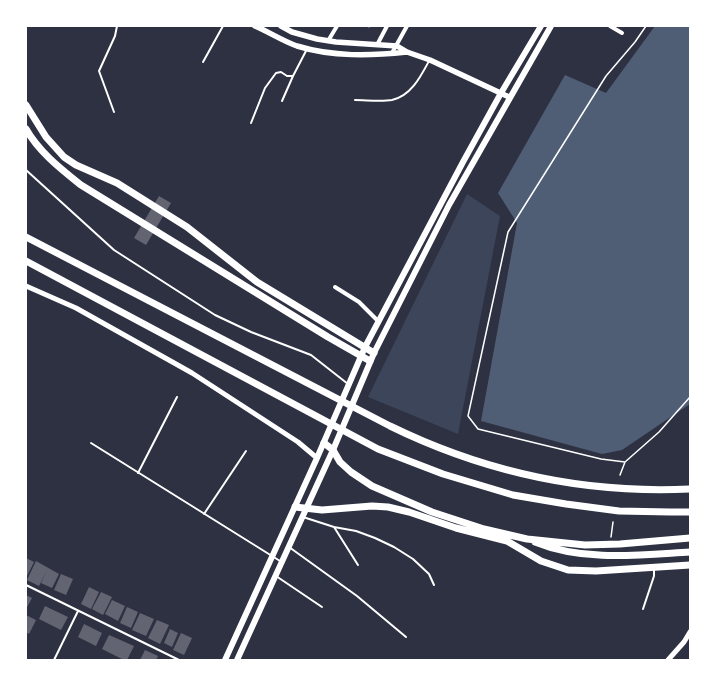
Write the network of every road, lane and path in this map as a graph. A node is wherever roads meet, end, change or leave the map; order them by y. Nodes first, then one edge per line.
1 (116, 26) edge
2 (223, 26) edge
3 (255, 26) edge
4 (281, 26) edge
5 (337, 26) edge
6 (387, 26) edge
7 (407, 26) edge
8 (541, 26) edge
9 (551, 26) edge
10 (610, 26) edge
11 (646, 26) edge
12 (622, 33) dead end
13 (328, 41) junction
14 (377, 45) junction
15 (397, 46) junction
16 (308, 48) junction
17 (407, 52) junction
18 (392, 53) junction
19 (430, 60) junction
20 (203, 62) dead end
21 (293, 76) junction
22 (501, 93) junction
23 (509, 97) junction
24 (355, 100) dead end
25 (282, 101) dead end
26 (26, 105) edge
27 (114, 112) dead end
28 (251, 123) dead end
29 (26, 129) edge
30 (26, 170) edge
31 (26, 237) edge
32 (26, 261) edge
33 (26, 286) edge
34 (335, 286) dead end
35 (378, 322) junction
36 (365, 347) junction
37 (374, 353) junction
38 (361, 356) junction
39 (370, 361) junction
40 (349, 384) junction
41 (176, 397) dead end
42 (690, 397) edge
43 (91, 443) dead end
44 (324, 443) junction
45 (246, 450) dead end
46 (332, 450) junction
47 (317, 458) junction
48 (625, 462) junction
49 (138, 473) junction
50 (620, 475) dead end
51 (690, 489) edge
52 (295, 507) junction
53 (306, 509) junction
54 (690, 512) edge
55 (204, 514) junction
56 (302, 516) junction
57 (613, 522) dead end
58 (334, 527) junction
59 (508, 538) junction
60 (690, 538) edge
61 (527, 539) junction
62 (611, 545) junction
63 (288, 547) junction
64 (690, 552) edge
65 (272, 556) junction
66 (281, 562) junction
67 (358, 565) dead end
68 (690, 565) edge
69 (654, 568) junction
70 (275, 576) junction
71 (26, 585) edge
72 (434, 585) dead end
73 (322, 607) dead end
74 (643, 609) dead end
75 (78, 611) junction
76 (690, 632) edge
77 (406, 637) dead end
78 (688, 641) edge
79 (54, 660) edge
80 (179, 660) edge
81 (225, 660) edge
82 (237, 660) edge
83 (668, 660) edge

1 - 27 lane
2 - 20 lane
3 - 16 main road
4 - 13 main road
5 - 13 street
6 - 14 street
7 - 15 street
8 - 22 main road
9 - 23 main road
10 - 12 street
11 - 48 path
13 - 14 main road
14 - 15 main road
15 - 17 main road
15 - 18 street
16 - 18 main road
16 - 21 lane
17 - 18 main road
17 - 19 main road
19 - 22 main road
19 - 24 lane
21 - 25 lane
21 - 28 lane
22 - 23 main road
22 - 35 main road
23 - 37 main road
26 - 36 highway
29 - 38 highway
30 - 40 lane
31 - 51 highway
32 - 54 highway
33 - 47 street
34 - 35 street
35 - 36 main road
36 - 37 highway
36 - 38 main road
37 - 39 main road
38 - 39 highway
38 - 40 main road
39 - 46 main road
40 - 44 main road
41 - 49 lane
42 - 48 path
43 - 49 lane
44 - 46 highway
44 - 47 main road
45 - 55 lane
46 - 53 main road
46 - 59 highway
47 - 52 main road
48 - 50 path
49 - 55 lane
52 - 53 highway
52 - 65 main road
53 - 56 main road
53 - 59 highway
55 - 65 lane
56 - 58 lane
56 - 63 main road
57 - 62 path
58 - 67 lane
58 - 72 lane
59 - 61 highway
59 - 69 highway
60 - 62 highway
61 - 62 highway
61 - 64 highway
63 - 66 main road
63 - 77 lane
65 - 66 lane
65 - 81 main road
66 - 70 main road
68 - 69 highway
69 - 74 lane
70 - 73 lane
70 - 82 main road
71 - 75 lane
75 - 79 lane
75 - 80 lane
76 - 78 street
78 - 83 street

